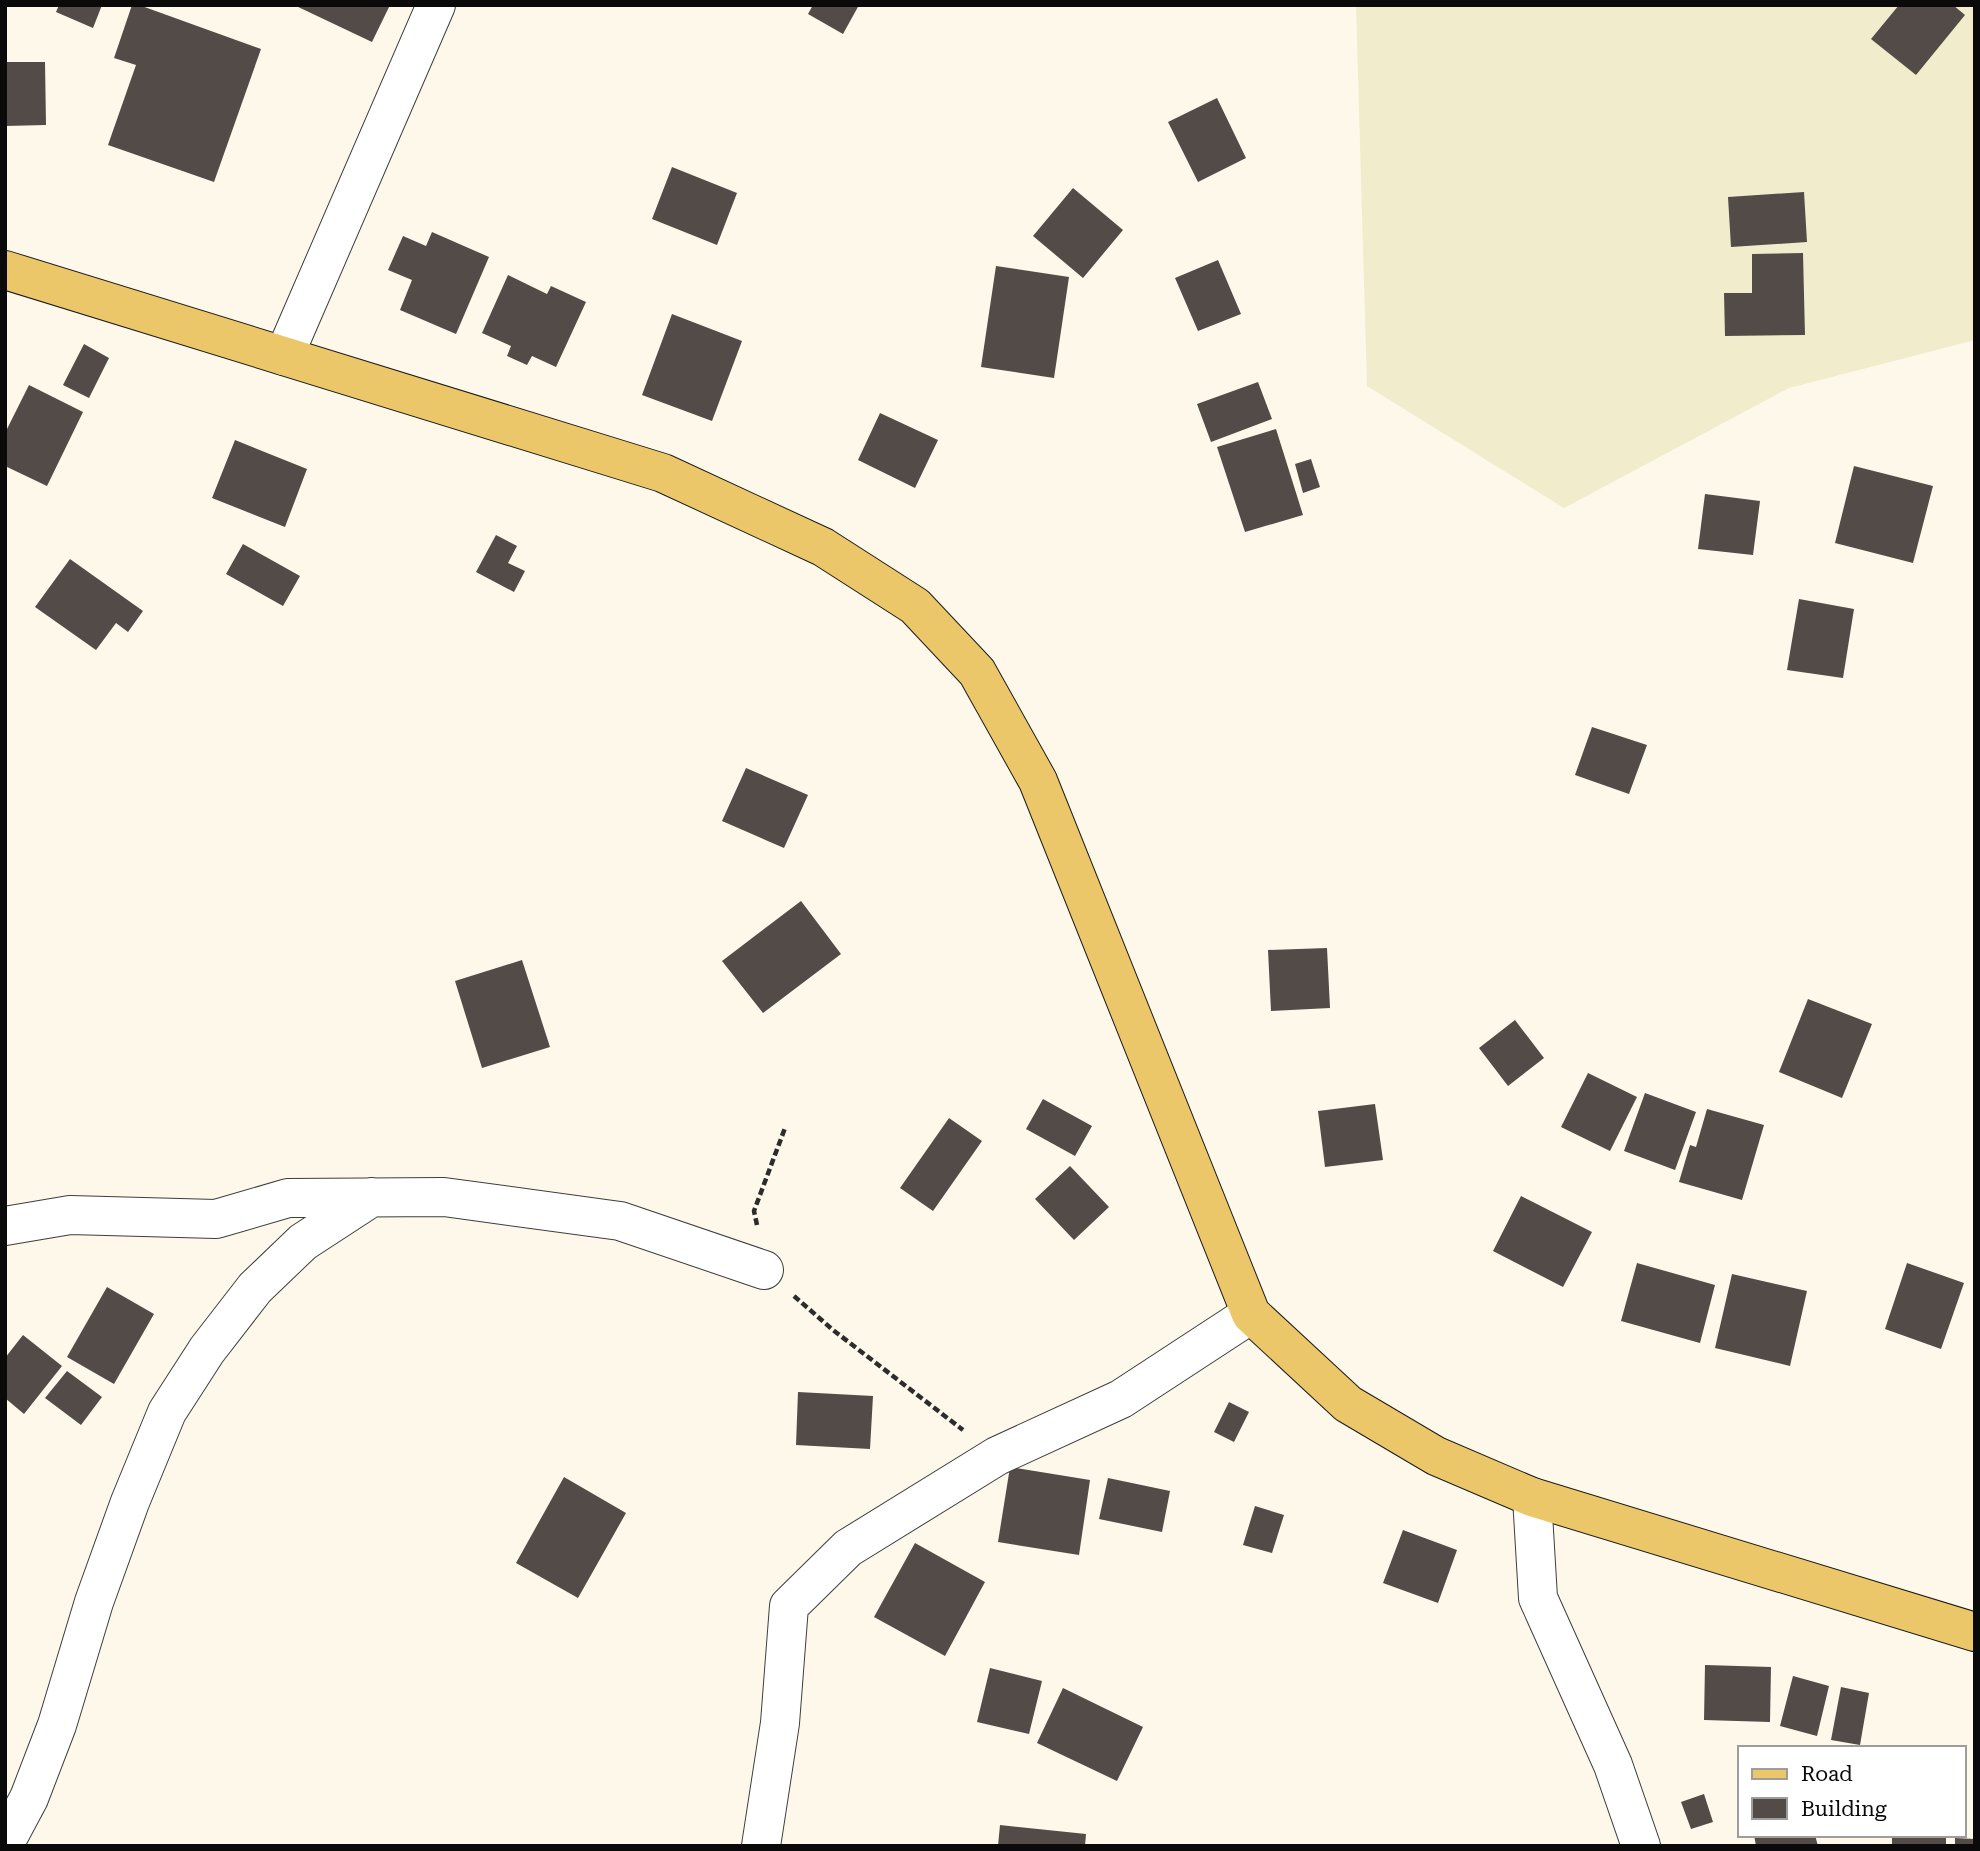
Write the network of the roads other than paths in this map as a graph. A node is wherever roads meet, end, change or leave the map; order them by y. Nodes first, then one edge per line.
1 (436, 5) edge
2 (5, 271) edge
3 (284, 356) junction
4 (372, 1197) junction
5 (5, 1226) edge
6 (764, 1270) road end
7 (1251, 1314) junction
8 (1532, 1497) junction
9 (1975, 1632) edge
10 (5, 1843) edge
11 (761, 1846) edge
12 (1641, 1846) edge

1 - 3 street
2 - 3 main road
3 - 7 main road
4 - 5 street
4 - 6 street
4 - 10 street
7 - 8 main road
7 - 11 street
8 - 9 main road
8 - 12 street

